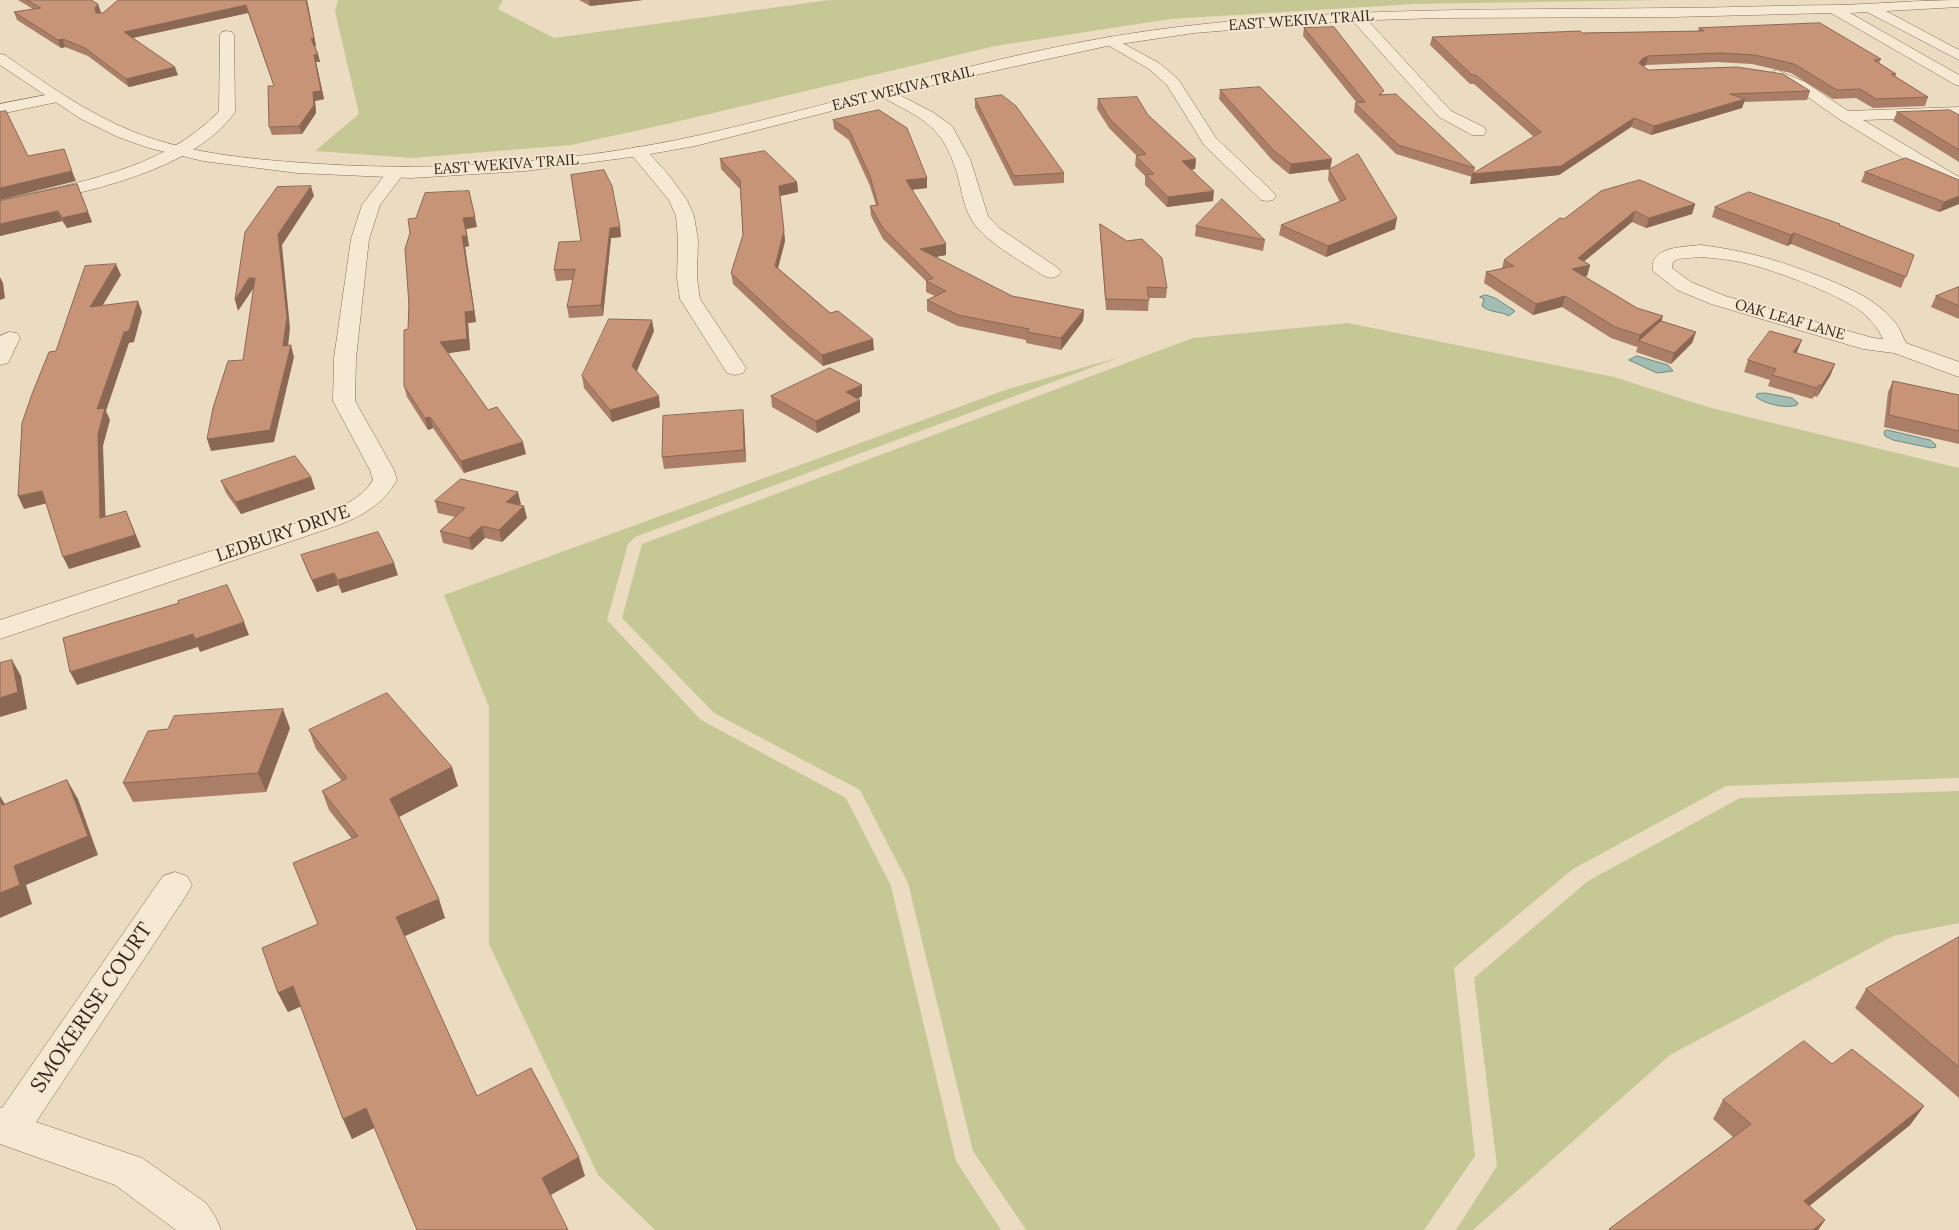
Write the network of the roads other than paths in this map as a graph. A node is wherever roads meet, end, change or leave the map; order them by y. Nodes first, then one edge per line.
1 (1817, 0) edge
2 (1856, 0) edge
3 (1959, 3) edge
4 (1869, 7) junction
5 (1832, 8) junction
6 (1356, 16) junction
7 (227, 35) dead end
8 (1111, 41) junction
9 (1959, 56) edge
10 (0, 58) edge
11 (1761, 71) edge
12 (1959, 80) edge
13 (888, 94) junction
14 (56, 98) junction
15 (0, 109) edge
16 (1959, 112) edge
17 (1845, 116) junction
18 (1478, 130) dead end
19 (179, 150) junction
20 (638, 152) junction
21 (396, 172) junction
22 (1959, 185) edge
23 (1267, 196) dead end
24 (0, 205) edge
25 (1050, 272) dead end
26 (9, 338) dead end
27 (1898, 347) junction
28 (0, 358) edge
29 (735, 368) dead end
30 (1959, 370) edge
31 (0, 630) edge
32 (175, 885) dead end
33 (3, 1129) edge
34 (200, 1230) edge

1 - 5 street
2 - 4 street
3 - 4 street, EAST WEKIVA TRAIL
4 - 5 street, EAST WEKIVA TRAIL
4 - 9 street
5 - 6 street, EAST WEKIVA TRAIL
5 - 12 street
6 - 8 street, EAST WEKIVA TRAIL
6 - 18 street
7 - 19 street
8 - 13 street, EAST WEKIVA TRAIL
8 - 23 street
10 - 14 street, EAST WEKIVA TRAIL
11 - 17 street
13 - 20 street, EAST WEKIVA TRAIL
13 - 25 street
14 - 15 street
14 - 19 street, EAST WEKIVA TRAIL
16 - 17 street
17 - 22 street
19 - 21 street, EAST WEKIVA TRAIL
19 - 24 street
20 - 21 street, EAST WEKIVA TRAIL
20 - 29 street
21 - 31 street, LEDBURY DRIVE
26 - 28 street
27 - 27 street, OAK LEAF LANE
27 - 30 street, OAK LEAF LANE
32 - 33 street, SMOKERISE COURT
33 - 34 street

